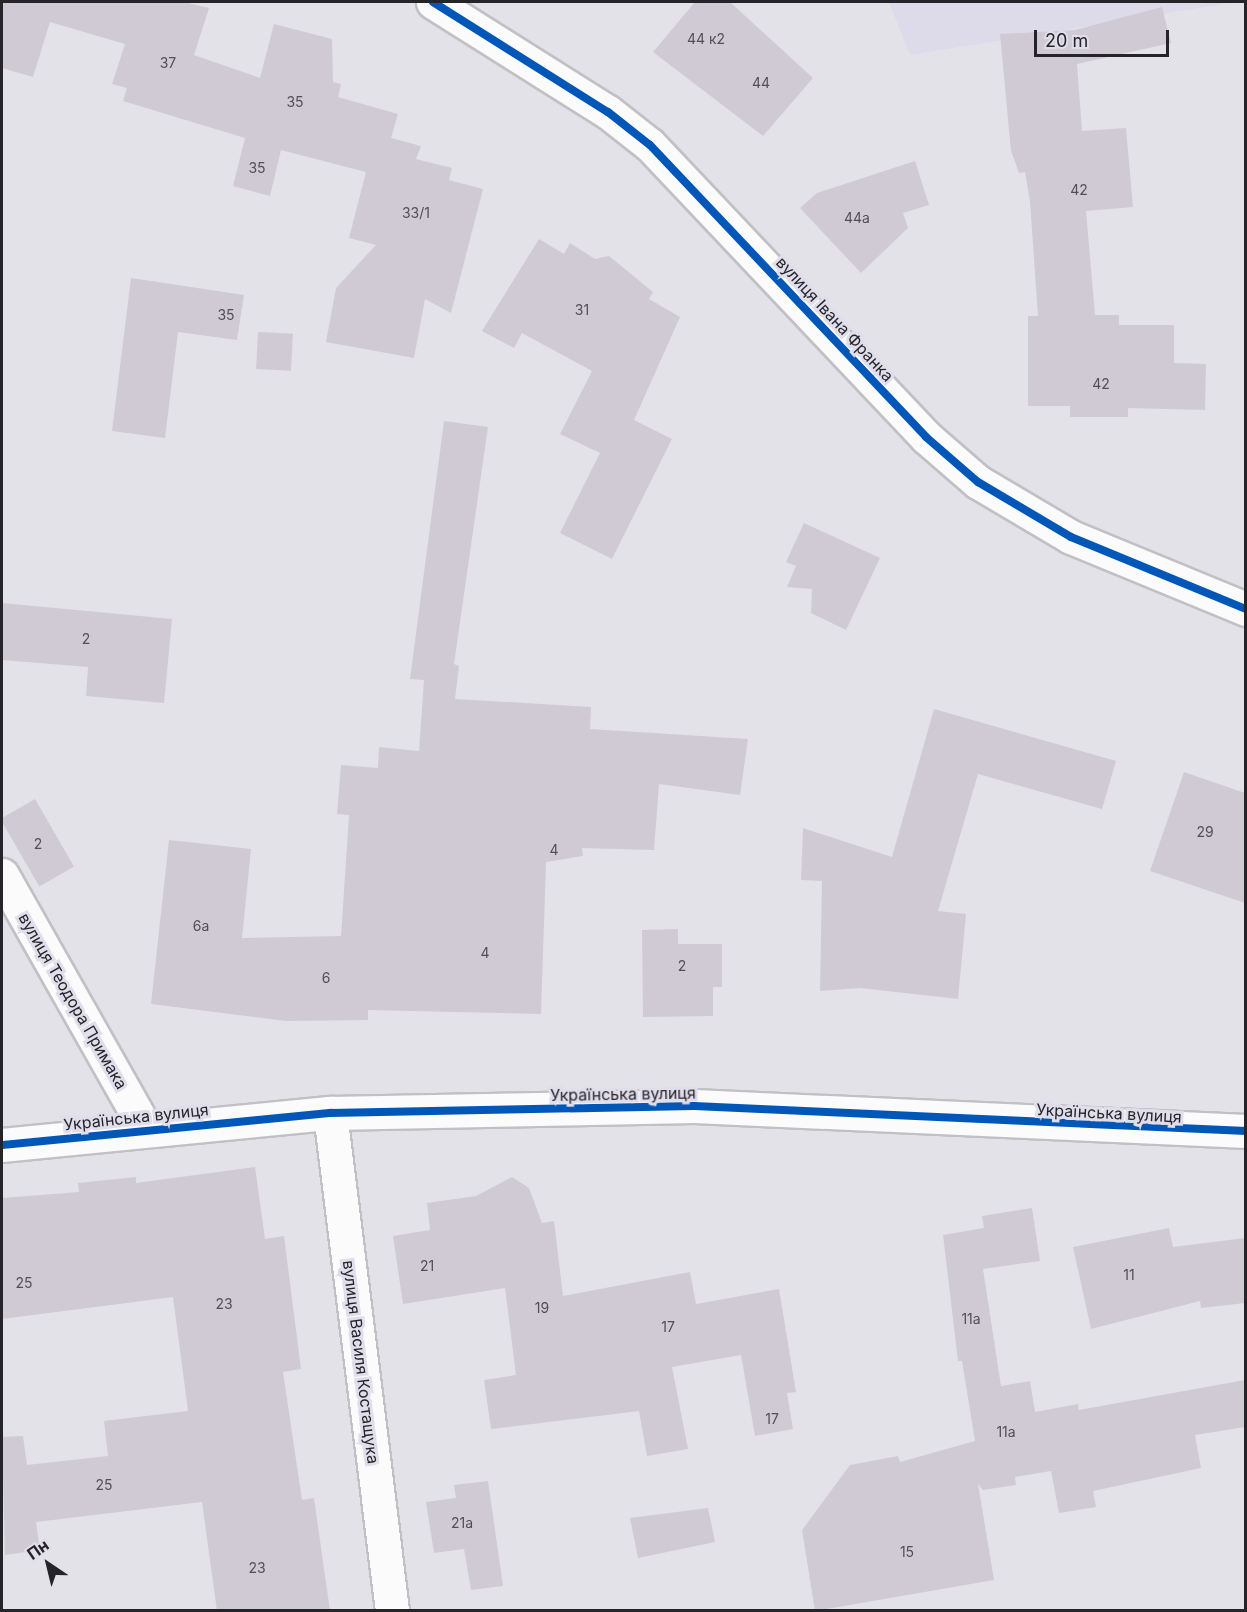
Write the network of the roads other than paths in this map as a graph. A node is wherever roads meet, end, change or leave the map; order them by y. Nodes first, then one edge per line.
1 (433, 2) edge
2 (1245, 609) edge
3 (2, 875) edge
4 (330, 1113) junction
5 (145, 1128) junction
6 (1245, 1131) edge
7 (2, 1145) edge
8 (392, 1611) edge

1 - 2 street, вулиця Івана Франка
3 - 5 street, вулиця Теодора Примака
4 - 5 street, Українська вулиця
4 - 6 street, Українська вулиця
4 - 8 street, вулиця Василя Костащука
5 - 7 street, Українська вулиця

